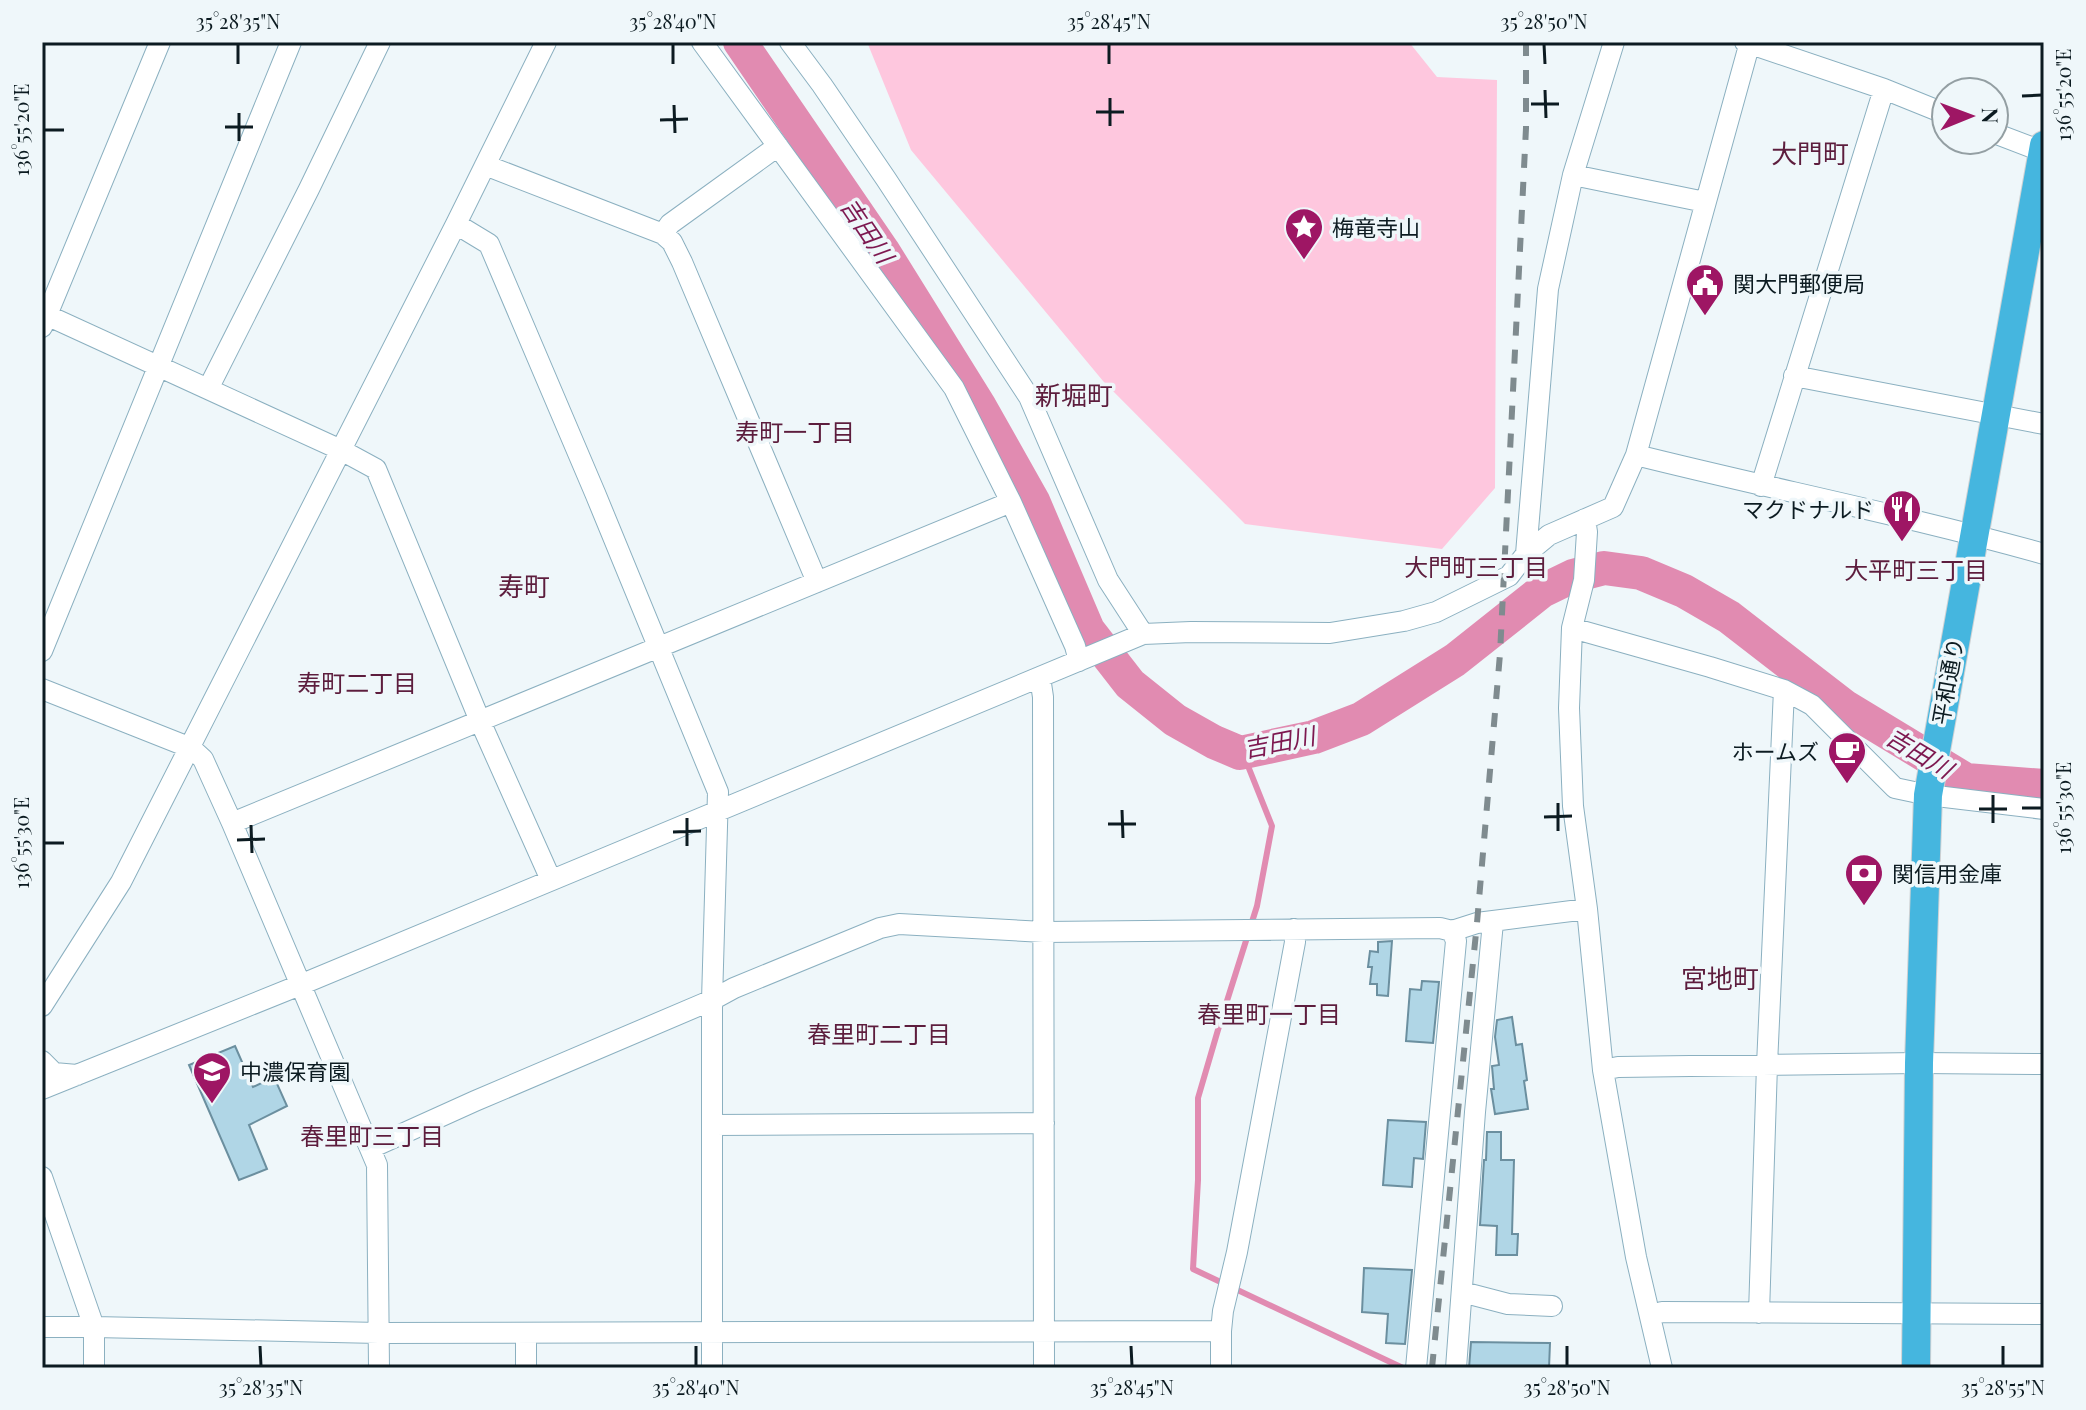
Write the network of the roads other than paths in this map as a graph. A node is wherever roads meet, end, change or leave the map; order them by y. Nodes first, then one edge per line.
1 (160, 42) edge
2 (291, 42) edge
3 (380, 42) edge
4 (546, 42) edge
5 (702, 42) edge
6 (790, 42) edge
7 (1614, 42) edge
8 (1748, 43) edge
9 (1884, 89) junction
10 (1930, 108) edge
11 (2010, 138) edge
12 (778, 146) junction
13 (2044, 150) edge
14 (485, 165) junction
15 (1573, 175) junction
16 (1705, 202) junction
17 (456, 224) junction
18 (663, 234) junction
19 (44, 318) edge
20 (159, 366) junction
21 (1794, 376) junction
22 (208, 389) junction
23 (1994, 416) junction
24 (2044, 424) edge
25 (341, 450) junction
26 (1636, 455) junction
27 (1761, 486) junction
28 (1011, 502) junction
29 (1586, 525) junction
30 (1974, 534) junction
31 (1526, 554) junction
32 (2044, 554) edge
33 (817, 582) junction
34 (1572, 628) junction
35 (1138, 637) junction
36 (658, 647) junction
37 (42, 651) edge
38 (1087, 658) junction
39 (1040, 677) junction
40 (42, 689) edge
41 (1784, 690) junction
42 (480, 721) junction
43 (191, 748) junction
44 (1929, 787) junction
45 (2044, 809) edge
46 (717, 811) junction
47 (232, 823) junction
48 (551, 880) junction
49 (1587, 909) junction
50 (1493, 922) junction
51 (1294, 929) junction
52 (1452, 931) junction
53 (1044, 932) junction
54 (300, 985) junction
55 (712, 1000) junction
56 (42, 1006) edge
57 (42, 1061) edge
58 (1919, 1063) junction
59 (2044, 1064) edge
60 (1767, 1065) junction
61 (1603, 1070) junction
62 (78, 1075) junction
63 (42, 1089) edge
64 (1044, 1123) junction
65 (712, 1125) junction
66 (371, 1148) junction
67 (42, 1177) edge
68 (1462, 1292) junction
69 (1552, 1306) dead end
70 (1759, 1313) junction
71 (1916, 1314) junction
72 (2044, 1314) edge
73 (1650, 1316) junction
74 (42, 1327) edge
75 (94, 1327) junction
76 (1044, 1331) junction
77 (1221, 1331) junction
78 (379, 1333) junction
79 (526, 1333) junction
80 (712, 1333) junction
81 (1416, 1365) edge
82 (94, 1368) edge
83 (379, 1368) edge
84 (526, 1368) edge
85 (712, 1368) edge
86 (1044, 1368) edge
87 (1221, 1368) edge
88 (1456, 1368) edge
89 (1662, 1368) edge
90 (1916, 1368) edge

1 - 19 street
2 - 20 street
3 - 22 street
4 - 14 street
5 - 12 street
6 - 35 street
7 - 15 street
8 - 9 street
8 - 16 street
9 - 10 street
9 - 21 street
11 - 13 street
12 - 18 street
12 - 28 street
13 - 23 highway, 平和通り
14 - 17 street
14 - 18 street
15 - 16 street
15 - 31 street
16 - 26 street
17 - 25 street
17 - 36 street
18 - 33 street
19 - 20 street
20 - 22 street
20 - 37 street
21 - 23 street
21 - 27 street
22 - 25 street
23 - 24 street
23 - 30 highway, 平和通り
25 - 42 street
25 - 43 street
26 - 27 street
26 - 29 street
27 - 30 street
28 - 33 street
28 - 38 street
29 - 31 street
29 - 34 street
30 - 32 street
30 - 44 highway, 平和通り
31 - 35 street
33 - 36 street
34 - 41 street
34 - 49 street
35 - 38 street
36 - 42 street
36 - 46 street
38 - 39 street
39 - 46 street
39 - 53 street
40 - 43 street
41 - 44 street
41 - 60 street
42 - 47 street
42 - 48 street
43 - 47 street
43 - 56 street
44 - 45 street
44 - 58 highway, 平和通り
46 - 48 street
46 - 55 street
47 - 54 street
48 - 54 street
49 - 50 street
49 - 61 street
50 - 52 street
50 - 68 street
51 - 52 street
51 - 53 street
51 - 77 street
52 - 81 street
53 - 55 street
53 - 64 street
54 - 62 street
54 - 66 street
55 - 65 street
55 - 66 street
57 - 62 street
58 - 59 street
58 - 60 street
58 - 71 highway, 平和通り
60 - 61 street
60 - 70 street
61 - 73 street
62 - 63 street
64 - 65 street
64 - 76 street
65 - 80 street
66 - 78 street
67 - 75 street
68 - 69 street
68 - 88 street
70 - 71 street
70 - 73 street
71 - 72 street
71 - 90 highway, 平和通り
73 - 89 street
74 - 75 street
75 - 78 street
75 - 82 street
76 - 77 street
76 - 80 street
76 - 86 street
77 - 87 street
78 - 79 street
78 - 83 street
79 - 80 street
79 - 84 street
80 - 85 street

